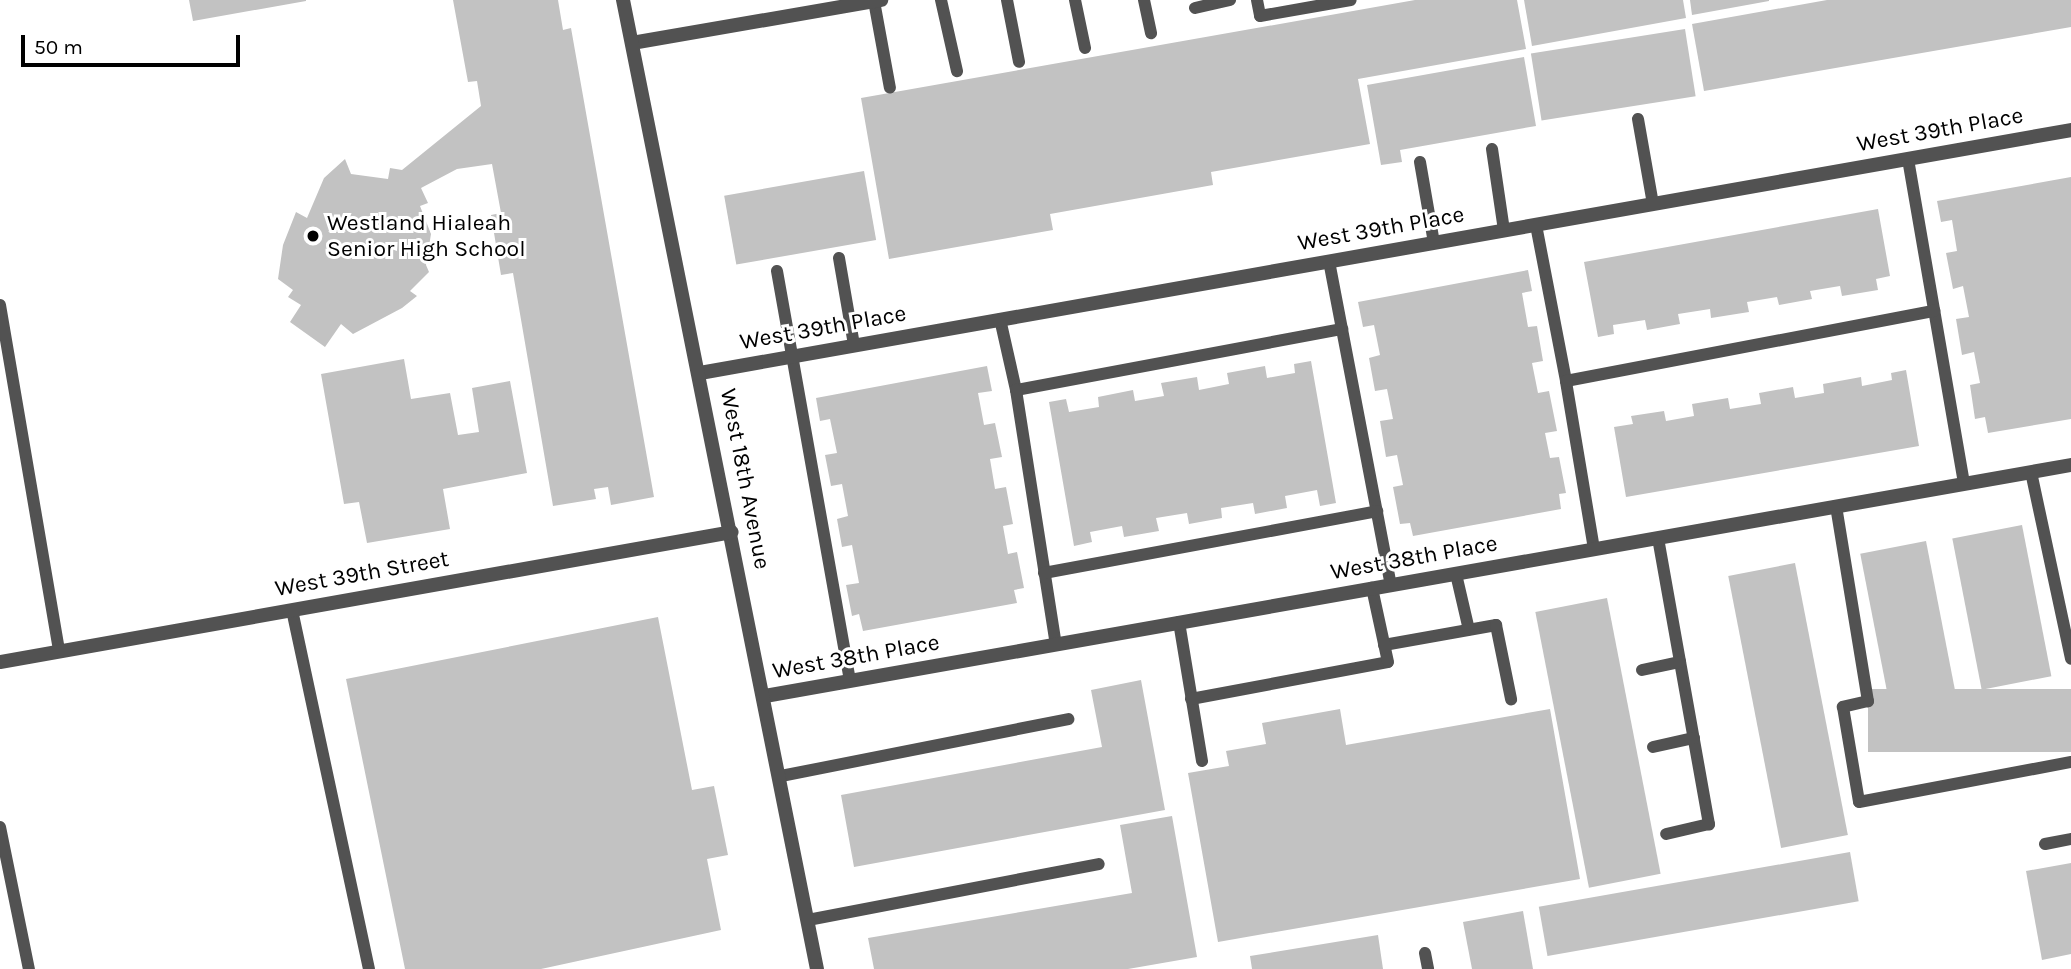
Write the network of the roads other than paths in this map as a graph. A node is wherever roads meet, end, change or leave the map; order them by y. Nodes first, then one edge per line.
1 (623, 0) edge
2 (941, 0) edge
3 (1007, 0) edge
4 (1075, 0) edge
5 (1144, 0) edge
6 (1230, 0) edge
7 (1257, 0) edge
8 (1351, 0) edge
9 (877, 1) edge
10 (1195, 8) dead end
11 (1151, 33) dead end
12 (632, 43) junction
13 (1085, 48) dead end
14 (1020, 62) dead end
15 (957, 71) dead end
16 (890, 88) dead end
17 (1638, 119) dead end
18 (2071, 130) edge
19 (1492, 149) dead end
20 (1908, 159) junction
21 (1420, 162) dead end
22 (1653, 204) junction
23 (1536, 225) junction
24 (1504, 230) junction
25 (1434, 243) junction
26 (839, 258) dead end
27 (1329, 261) junction
28 (777, 271) dead end
29 (0, 305) edge
30 (1934, 312) junction
31 (1000, 319) junction
32 (1342, 328) junction
33 (854, 345) junction
34 (793, 356) junction
35 (700, 373) junction
36 (1566, 381) junction
37 (1016, 390) junction
38 (2071, 465) edge
39 (2031, 472) junction
40 (1964, 483) junction
41 (1836, 506) junction
42 (1377, 511) junction
43 (732, 532) junction
44 (1658, 538) junction
45 (1594, 549) junction
46 (1044, 573) junction
47 (1456, 573) junction
48 (1391, 585) junction
49 (1372, 588) junction
50 (292, 610) junction
51 (1179, 622) junction
52 (1469, 630) junction
53 (1056, 645) junction
54 (1384, 645) junction
55 (59, 651) junction
56 (2071, 659) edge
57 (0, 662) edge
58 (1680, 662) junction
59 (1642, 670) dead end
60 (850, 681) junction
61 (765, 696) junction
62 (1191, 699) junction
63 (1511, 699) dead end
64 (1068, 719) dead end
65 (1694, 738) junction
66 (1653, 747) dead end
67 (1202, 761) dead end
68 (2071, 762) edge
69 (781, 776) junction
70 (0, 827) edge
71 (1666, 834) dead end
72 (2071, 839) edge
73 (2045, 844) dead end
74 (1099, 864) dead end
75 (808, 920) junction
76 (1425, 953) dead end
77 (29, 969) edge
78 (369, 969) edge
79 (817, 969) edge
80 (1428, 969) edge

1 - 12 street, West 18th Avenue
2 - 15 lane
3 - 14 lane
4 - 13 lane
5 - 11 lane
6 - 10 lane
7 - 8 lane
9 - 12 street
9 - 16 lane
12 - 35 street, West 18th Avenue
17 - 22 lane
18 - 20 street, West 39th Place
19 - 24 lane
20 - 22 street, West 39th Place
20 - 30 lane
21 - 25 lane
22 - 23 street, West 39th Place
23 - 24 street, West 39th Place
23 - 36 lane
24 - 25 street, West 39th Place
25 - 27 street, West 39th Place
26 - 33 lane
27 - 31 street, West 39th Place
27 - 32 lane
28 - 34 lane
29 - 55 lane
30 - 36 lane
30 - 40 lane
31 - 33 street, West 39th Place
31 - 37 lane
32 - 37 lane
32 - 42 lane
33 - 34 street, West 39th Place
34 - 35 street, West 39th Place
34 - 60 lane
35 - 43 street, West 18th Avenue
36 - 45 lane
37 - 46 lane
38 - 39 street, West 38th Place
39 - 40 street, West 38th Place
39 - 56 lane
40 - 41 street, West 38th Place
41 - 44 street, West 38th Place
41 - 68 lane
42 - 46 lane
42 - 48 lane
43 - 50 street, West 39th Street
43 - 61 street, West 18th Avenue
44 - 45 street, West 38th Place
44 - 58 lane
45 - 47 street, West 38th Place
46 - 53 lane
47 - 48 street, West 38th Place
47 - 52 lane
48 - 49 street, West 38th Place
49 - 51 street, West 38th Place
49 - 54 lane
50 - 55 street, West 39th Street
50 - 78 lane
51 - 53 street, West 38th Place
51 - 62 lane
52 - 54 lane
52 - 63 lane
53 - 60 street, West 38th Place
54 - 62 lane
55 - 57 street, West 39th Street
58 - 59 lane
58 - 65 lane
60 - 61 street, West 38th Place
61 - 69 street, West 18th Avenue
62 - 67 lane
64 - 69 lane
65 - 66 lane
65 - 71 lane
69 - 75 street, West 18th Avenue
70 - 77 lane
72 - 73 lane
74 - 75 lane
75 - 79 street, West 18th Avenue
76 - 80 lane

